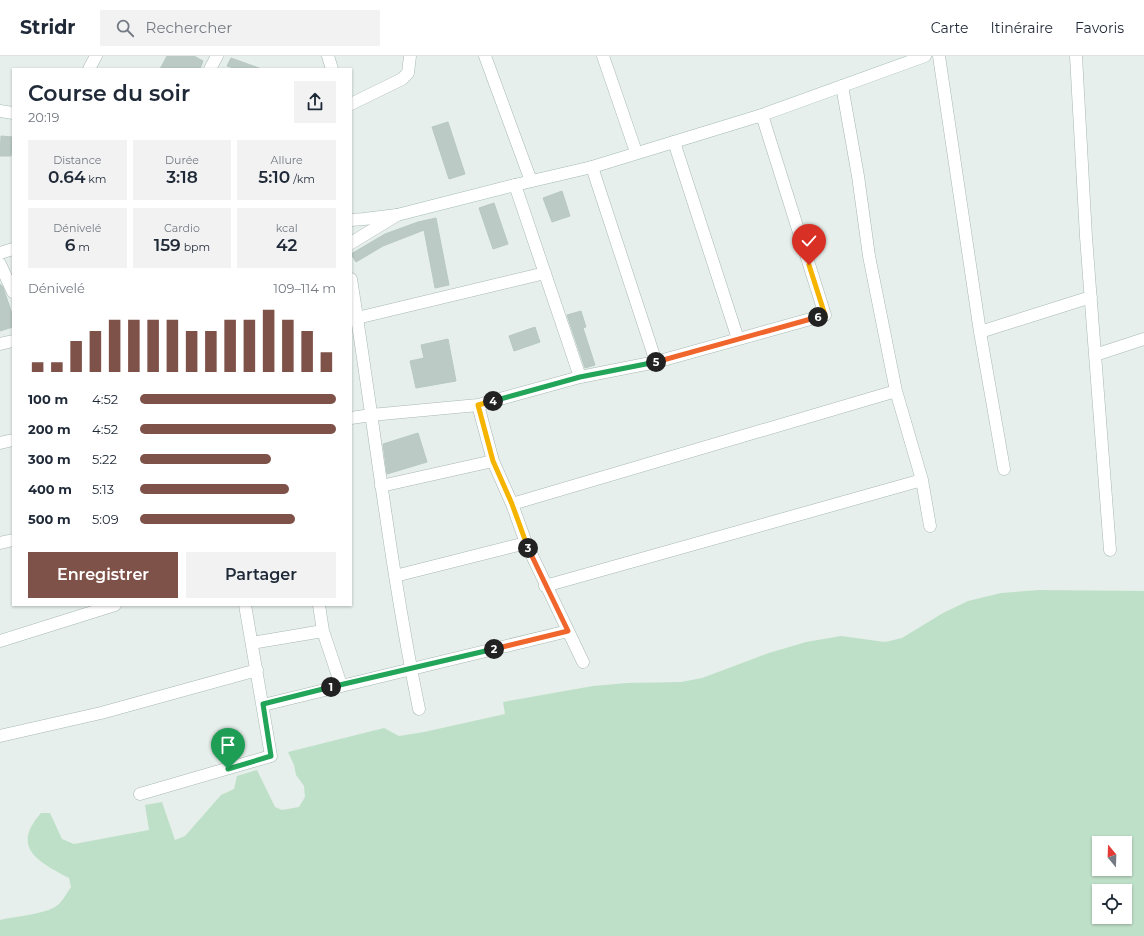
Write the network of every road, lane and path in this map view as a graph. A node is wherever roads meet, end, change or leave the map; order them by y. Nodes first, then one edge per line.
1 (96, 56) edge
2 (217, 56) edge
3 (328, 56) edge
4 (410, 56) edge
5 (485, 56) edge
6 (603, 56) edge
7 (925, 56) edge
8 (939, 56) edge
9 (1076, 56) edge
10 (90, 68) edge
11 (211, 68) edge
12 (332, 68) edge
13 (842, 86) junction
14 (352, 104) edge
15 (0, 111) edge
16 (12, 113) edge
17 (762, 115) junction
18 (674, 142) junction
19 (636, 152) junction
20 (592, 167) junction
21 (531, 181) junction
22 (515, 185) junction
23 (397, 215) junction
24 (352, 220) edge
25 (352, 242) edge
26 (12, 249) edge
27 (0, 253) edge
28 (0, 264) edge
29 (545, 273) junction
30 (352, 286) edge
31 (12, 290) edge
32 (1091, 297) junction
33 (357, 318) junction
34 (980, 332) junction
35 (738, 339) junction
36 (1144, 339) edge
37 (12, 341) edge
38 (0, 344) edge
39 (1095, 355) junction
40 (656, 362) junction
41 (580, 377) junction
42 (896, 391) junction
43 (478, 405) junction
44 (371, 415) junction
45 (352, 418) edge
46 (12, 440) edge
47 (0, 443) edge
48 (493, 461) junction
49 (1004, 469) dead end
50 (922, 480) junction
51 (381, 486) junction
52 (512, 504) junction
53 (930, 526) dead end
54 (12, 540) edge
55 (0, 543) edge
56 (526, 543) junction
57 (1110, 550) dead end
58 (396, 576) junction
59 (546, 586) junction
60 (112, 606) edge
61 (245, 606) edge
62 (319, 606) edge
63 (323, 631) junction
64 (568, 631) junction
65 (0, 641) edge
66 (252, 643) junction
67 (582, 662) dead end
68 (410, 669) junction
69 (257, 670) junction
70 (341, 685) junction
71 (263, 704) junction
72 (418, 709) dead end
73 (0, 736) edge
74 (140, 794) dead end

1 - 10 street
2 - 11 street
3 - 12 street
4 - 14 street
5 - 21 street
6 - 19 street
7 - 13 street
8 - 34 street
9 - 32 street
13 - 17 street
13 - 42 street
15 - 16 street
17 - 18 street
17 - 35 street
18 - 19 street
18 - 35 street
19 - 20 street
20 - 21 street
20 - 40 street
21 - 22 street
22 - 23 street
22 - 29 street
23 - 24 street
23 - 25 street
26 - 27 street
28 - 31 street
29 - 33 street
29 - 41 street
30 - 33 street
32 - 34 street
32 - 39 street
33 - 44 street
34 - 49 street
35 - 40 street
36 - 39 street
37 - 38 street
39 - 57 street
40 - 41 street
41 - 43 street
42 - 50 street
42 - 52 street
43 - 44 street
43 - 48 street
44 - 45 street
44 - 51 street
46 - 47 street
48 - 51 street
48 - 52 street
50 - 53 street
50 - 59 street
51 - 58 street
52 - 56 street
54 - 55 street
56 - 58 street
56 - 59 street
58 - 68 street
59 - 64 street
60 - 65 street
61 - 66 street
62 - 63 street
63 - 66 street
63 - 70 street
64 - 67 street
64 - 68 street
66 - 69 street
68 - 70 street
68 - 72 street
69 - 71 street
69 - 73 street
70 - 71 street
71 - 74 street

